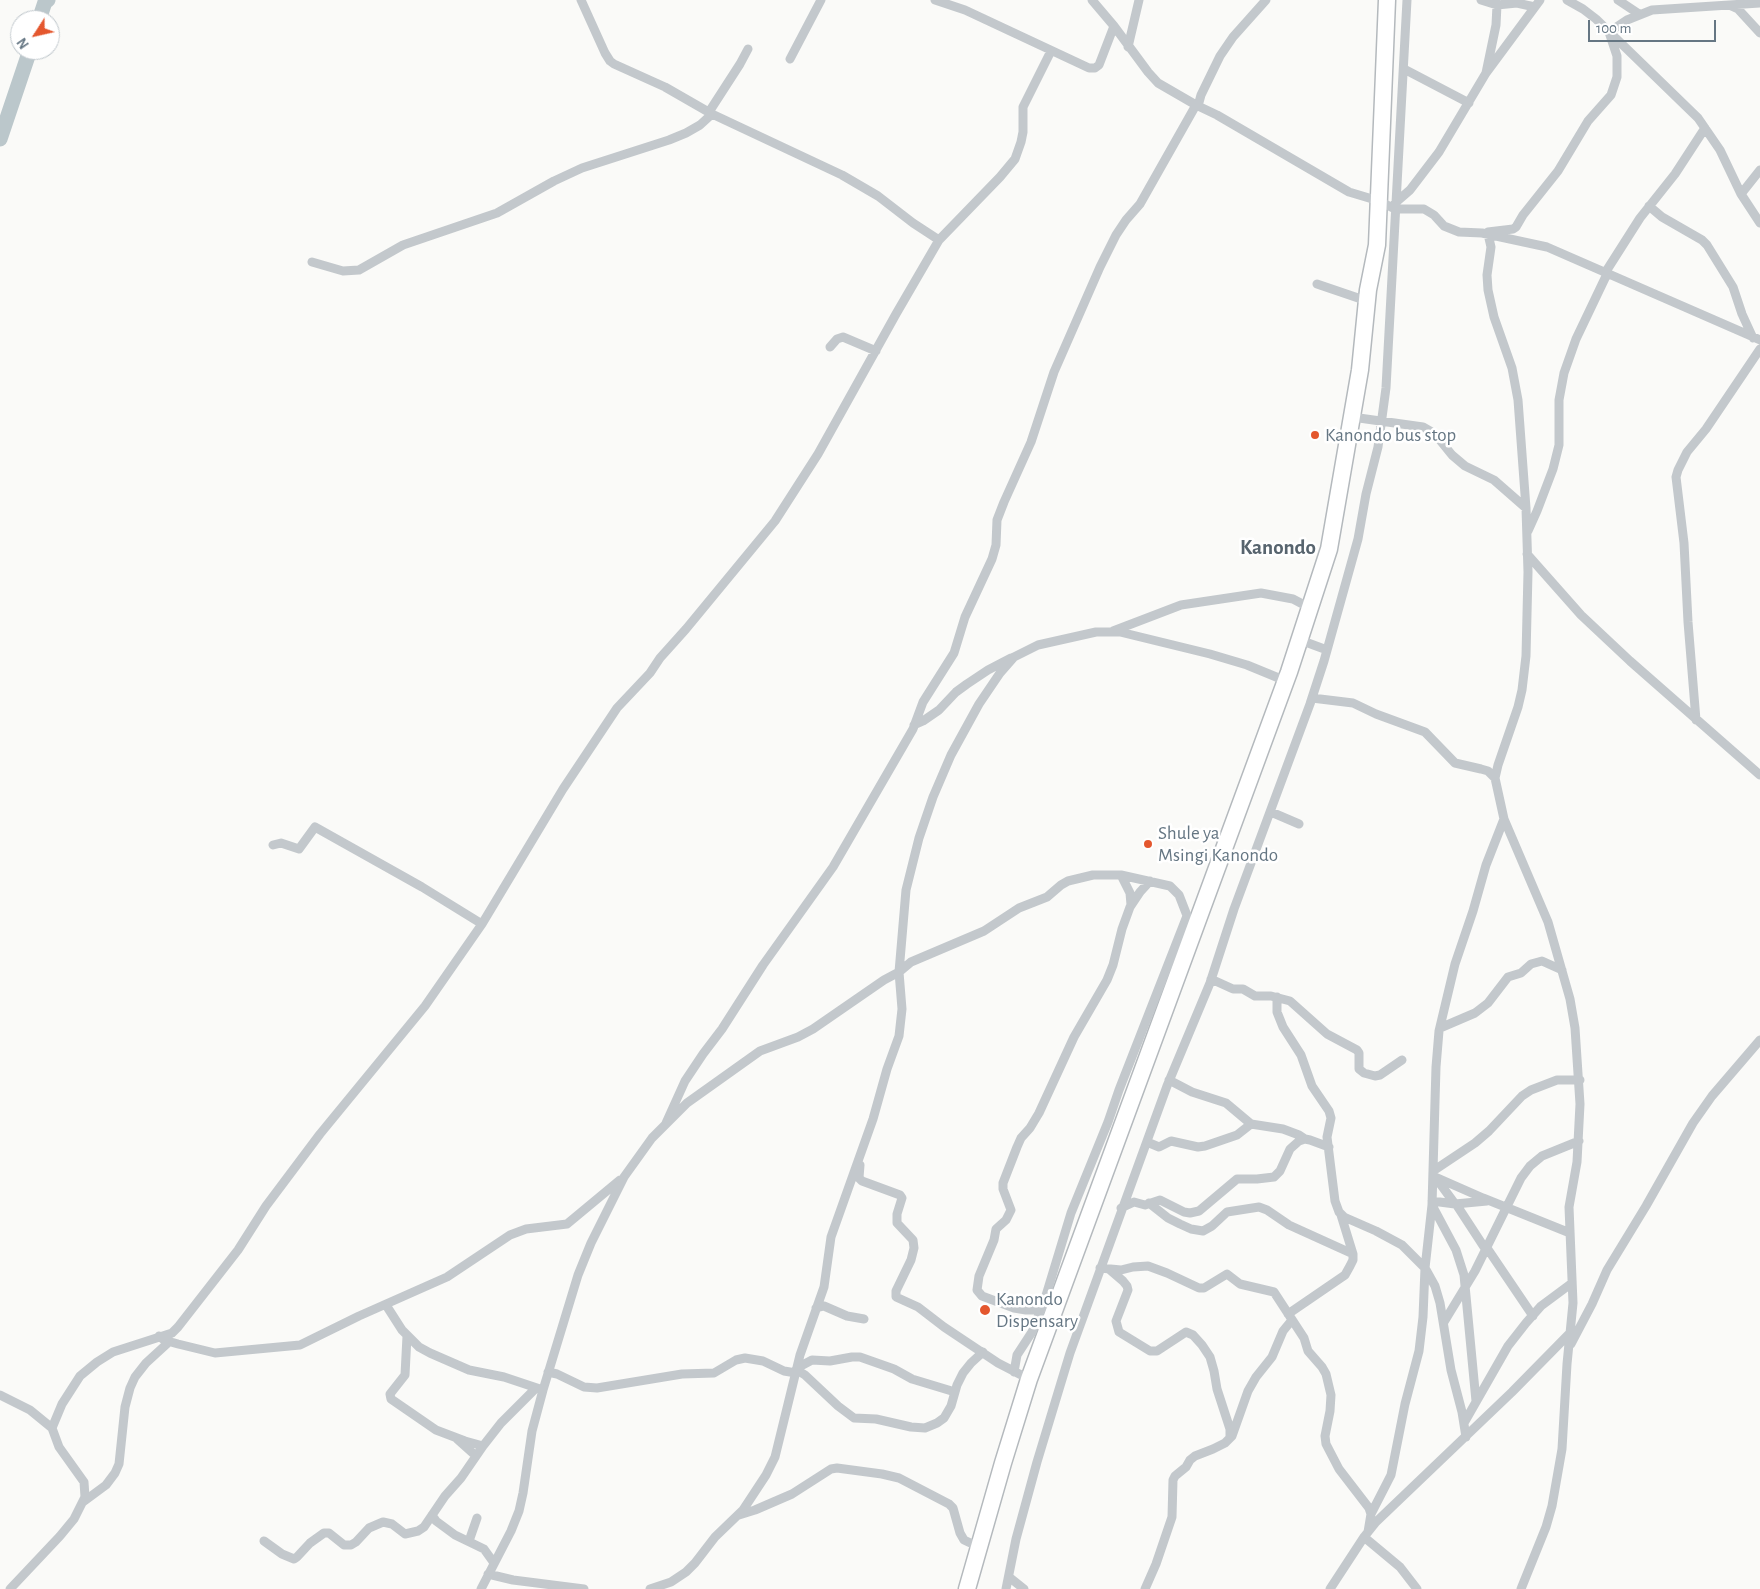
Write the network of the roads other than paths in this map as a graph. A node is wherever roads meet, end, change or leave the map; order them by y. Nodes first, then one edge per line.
1 (581, 0) edge
2 (821, 0) edge
3 (935, 0) edge
4 (1092, 0) edge
5 (1139, 0) edge
6 (1266, 0) edge
7 (1387, 0) edge
8 (1407, 0) edge
9 (1481, 0) edge
10 (1567, 0) edge
11 (1618, 0) edge
12 (1649, 0) edge
13 (1539, 2) edge
14 (1496, 3) edge
15 (1760, 3) edge
16 (1728, 4) junction
17 (1652, 10) junction
18 (1639, 14) junction
19 (1114, 26) junction
20 (1609, 32) junction
21 (1760, 33) edge
22 (1128, 47) junction
23 (748, 49) dead end
24 (1051, 51) junction
25 (790, 59) dead end
26 (1404, 70) junction
27 (1486, 73) junction
28 (1468, 104) junction
29 (1197, 105) junction
30 (710, 113) junction
31 (1705, 128) junction
32 (1760, 170) edge
33 (1741, 194) junction
34 (1390, 204) junction
35 (1649, 206) junction
36 (1760, 223) edge
37 (1485, 234) junction
38 (939, 240) junction
39 (312, 262) dead end
40 (1606, 274) junction
41 (1317, 284) dead end
42 (1366, 300) junction
43 (1757, 339) edge
44 (830, 347) dead end
45 (1760, 349) edge
46 (876, 351) junction
47 (1352, 417) junction
48 (1382, 422) junction
49 (1526, 508) junction
50 (1527, 533) junction
51 (1527, 554) junction
52 (1310, 608) junction
53 (1110, 632) junction
54 (1300, 640) junction
55 (1327, 650) junction
56 (1014, 657) junction
57 (1286, 682) junction
58 (1312, 698) junction
59 (1696, 720) junction
60 (914, 725) junction
61 (1760, 775) edge
62 (1495, 778) junction
63 (1271, 812) junction
64 (1504, 819) junction
65 (1299, 824) dead end
66 (273, 845) dead end
67 (1121, 875) junction
68 (1150, 881) junction
69 (1130, 908) junction
70 (1187, 916) junction
71 (482, 924) junction
72 (1193, 932) junction
73 (1562, 970) junction
74 (900, 972) junction
75 (1211, 979) junction
76 (1277, 997) junction
77 (1440, 1028) junction
78 (1760, 1040) edge
79 (1402, 1060) dead end
80 (1169, 1080) junction
81 (1580, 1080) junction
82 (666, 1123) junction
83 (1251, 1124) junction
84 (1305, 1139) junction
85 (1579, 1141) junction
86 (1147, 1142) junction
87 (1329, 1147) junction
88 (860, 1159) junction
89 (1434, 1175) junction
90 (624, 1177) junction
91 (1487, 1200) junction
92 (1149, 1203) junction
93 (1432, 1203) junction
94 (1456, 1204) junction
95 (1122, 1208) junction
96 (1505, 1208) junction
97 (1341, 1215) junction
98 (1570, 1233) junction
99 (1486, 1249) junction
100 (1353, 1254) junction
101 (1104, 1268) junction
102 (1425, 1268) junction
103 (1572, 1282) junction
104 (1465, 1288) junction
105 (386, 1305) junction
106 (816, 1308) junction
107 (1040, 1310) junction
108 (1533, 1316) junction
109 (1290, 1317) junction
110 (864, 1319) dead end
111 (1444, 1322) junction
112 (1570, 1333) junction
113 (159, 1336) junction
114 (407, 1336) junction
115 (170, 1341) junction
116 (1568, 1349) junction
117 (983, 1352) junction
118 (797, 1370) junction
119 (548, 1372) junction
120 (1014, 1372) junction
121 (1029, 1379) junction
122 (539, 1389) junction
123 (955, 1392) junction
124 (0, 1395) edge
125 (1476, 1401) junction
126 (1464, 1423) junction
127 (52, 1428) junction
128 (1466, 1436) junction
129 (456, 1438) junction
130 (1230, 1438) junction
131 (483, 1446) junction
132 (476, 1456) junction
133 (83, 1502) junction
134 (1371, 1514) junction
135 (432, 1515) junction
136 (738, 1515) junction
137 (477, 1518) dead end
138 (1366, 1534) junction
139 (264, 1541) dead end
140 (469, 1541) junction
141 (979, 1547) junction
142 (494, 1563) junction
143 (488, 1574) junction
144 (1010, 1577) junction
145 (11, 1588) edge
146 (480, 1589) edge
147 (584, 1589) edge
148 (650, 1589) edge
149 (967, 1589) edge
150 (1006, 1589) edge
151 (1024, 1589) edge
152 (1145, 1589) edge
153 (1330, 1589) edge
154 (1417, 1589) edge
155 (1520, 1589) edge

1 - 30 street
2 - 25 street
3 - 24 street
4 - 19 street
5 - 22 street
6 - 29 street
7 - 34 highway
8 - 26 street
9 - 14 street
10 - 20 street
11 - 18 street
12 - 17 street
13 - 14 street
13 - 27 street
14 - 27 street
15 - 16 street
16 - 17 street
16 - 21 street
17 - 18 street
18 - 20 street
19 - 22 street
19 - 24 street
20 - 31 street
20 - 37 street
22 - 29 street
23 - 30 street
24 - 38 street
26 - 28 street
26 - 34 street
27 - 28 street
28 - 34 street
29 - 34 street
29 - 60 street
30 - 38 street
30 - 39 street
31 - 33 street
31 - 35 street
32 - 33 street
33 - 36 street
34 - 37 street
34 - 42 highway
34 - 48 street
35 - 40 street
35 - 43 street
37 - 40 street
37 - 49 street
38 - 46 street
40 - 43 street
40 - 50 street
41 - 42 street
42 - 47 highway
44 - 46 street
45 - 59 street
46 - 71 street
47 - 48 street
47 - 52 highway
48 - 49 street
48 - 55 street
49 - 50 street
50 - 51 street
51 - 59 street
51 - 62 street
52 - 53 street
52 - 54 highway
53 - 56 street
53 - 57 street
54 - 55 street
54 - 57 highway
55 - 58 street
56 - 60 street
56 - 74 street
57 - 72 highway
58 - 62 street
58 - 63 street
59 - 61 street
60 - 82 street
62 - 64 street
63 - 65 street
63 - 75 street
64 - 73 street
64 - 77 street
66 - 71 street
67 - 68 street
67 - 69 street
67 - 74 street
68 - 69 street
68 - 70 street
69 - 107 street
70 - 72 street
70 - 107 street
71 - 113 street
72 - 121 highway
73 - 77 street
73 - 81 street
74 - 82 street
74 - 88 street
75 - 76 street
75 - 80 street
76 - 79 street
76 - 87 street
77 - 89 street
78 - 116 street
80 - 83 street
80 - 86 street
81 - 85 street
81 - 89 street
82 - 90 street
83 - 84 street
83 - 86 street
84 - 87 street
84 - 92 street
85 - 96 street
85 - 98 street
86 - 95 street
87 - 97 street
88 - 106 street
88 - 117 street
89 - 91 street
89 - 93 street
89 - 94 street
90 - 105 street
90 - 119 street
91 - 94 street
91 - 96 street
92 - 95 street
92 - 100 street
93 - 94 street
93 - 102 street
93 - 104 street
94 - 99 street
95 - 101 street
96 - 98 street
96 - 99 street
97 - 100 street
97 - 102 street
98 - 103 street
99 - 104 street
99 - 108 street
100 - 109 street
101 - 109 street
101 - 130 street
101 - 144 street
102 - 111 street
102 - 134 street
103 - 108 street
103 - 112 street
104 - 111 street
104 - 125 street
105 - 114 street
105 - 115 street
106 - 110 street
106 - 118 street
107 - 120 street
108 - 125 street
109 - 130 street
109 - 134 street
111 - 126 street
112 - 116 street
112 - 128 street
113 - 115 street
113 - 127 street
114 - 122 street
114 - 129 street
115 - 133 street
116 - 155 street
117 - 120 street
117 - 123 street
118 - 119 street
118 - 123 street
118 - 123 street
118 - 136 street
119 - 122 street
120 - 121 street
121 - 141 highway
122 - 131 street
122 - 142 street
124 - 127 street
125 - 126 street
126 - 128 street
127 - 133 street
128 - 138 street
129 - 131 street
129 - 132 street
130 - 152 street
131 - 132 street
132 - 135 street
133 - 145 street
134 - 138 street
135 - 139 street
135 - 140 street
136 - 141 street
136 - 148 street
137 - 140 street
138 - 153 street
138 - 154 street
140 - 142 street
141 - 149 highway
142 - 143 street
143 - 146 street
143 - 147 street
144 - 150 street
144 - 151 street

